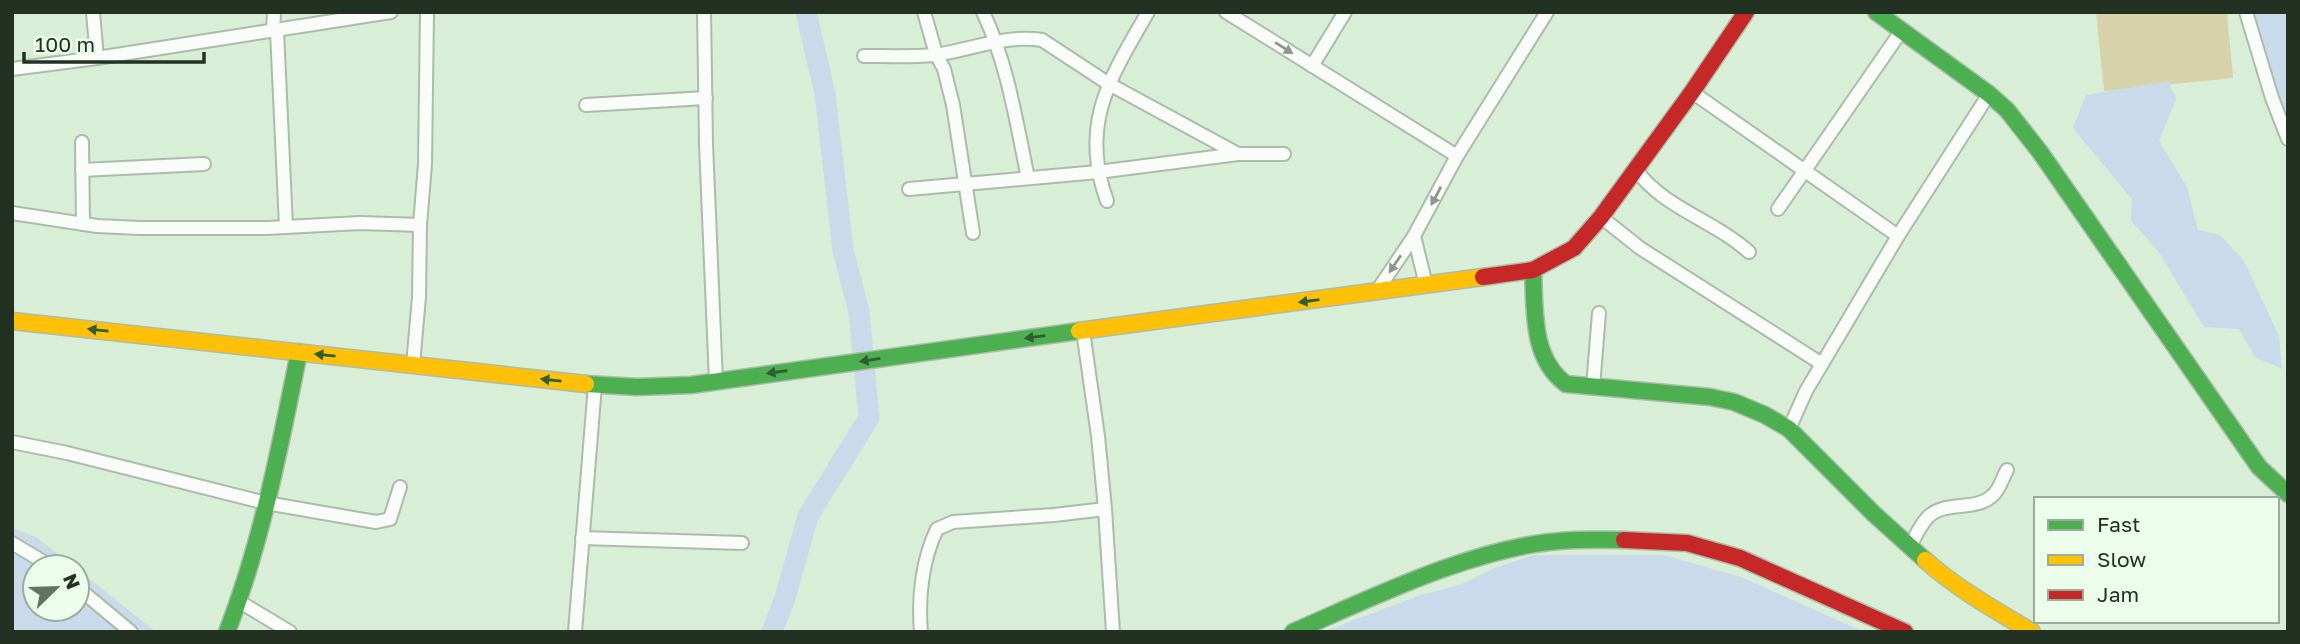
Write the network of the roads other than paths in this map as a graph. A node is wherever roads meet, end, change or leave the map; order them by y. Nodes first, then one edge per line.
1 (93, 12) edge
2 (274, 12) edge
3 (391, 12) edge
4 (427, 12) edge
5 (704, 12) edge
6 (924, 12) edge
7 (983, 12) edge
8 (1148, 12) edge
9 (1226, 12) edge
10 (1345, 12) edge
11 (1547, 12) edge
12 (1746, 12) edge
13 (1876, 12) edge
14 (2246, 12) edge
15 (1902, 30) junction
16 (275, 31) junction
17 (997, 42) junction
18 (936, 54) junction
19 (864, 57) dead end
20 (97, 58) junction
21 (1312, 66) junction
22 (12, 69) edge
23 (1109, 84) junction
24 (1692, 92) junction
25 (1989, 94) junction
26 (706, 98) junction
27 (586, 105) dead end
28 (2288, 139) edge
29 (82, 142) dead end
30 (1238, 154) junction
31 (1284, 154) dead end
32 (1457, 156) junction
33 (204, 164) dead end
34 (1804, 169) junction
35 (82, 170) junction
36 (1636, 170) junction
37 (1098, 172) junction
38 (1028, 178) junction
39 (966, 183) junction
40 (909, 189) dead end
41 (1107, 201) dead end
42 (1778, 209) dead end
43 (12, 212) edge
44 (1601, 217) junction
45 (83, 224) junction
46 (420, 225) junction
47 (286, 227) junction
48 (973, 233) dead end
49 (1414, 236) junction
50 (1898, 236) junction
51 (1749, 253) dead end
52 (1533, 270) junction
53 (1426, 285) junction
54 (1377, 291) junction
55 (1599, 313) dead end
56 (12, 321) edge
57 (1083, 331) junction
58 (299, 352) junction
59 (1822, 363) junction
60 (413, 365) junction
61 (716, 382) junction
62 (596, 385) junction
63 (1593, 387) junction
64 (1789, 429) junction
65 (12, 442) edge
66 (2007, 470) dead end
67 (400, 487) dead end
68 (2288, 494) edge
69 (267, 503) junction
70 (1105, 509) junction
71 (582, 538) junction
72 (12, 543) edge
73 (742, 543) dead end
74 (1910, 546) junction
75 (29, 553) edge
76 (91, 599) edge
77 (240, 602) junction
78 (131, 632) edge
79 (227, 632) edge
80 (290, 632) edge
81 (575, 632) edge
82 (921, 632) edge
83 (1113, 632) edge
84 (1293, 632) edge
85 (1905, 632) edge
86 (2032, 632) edge

1 - 20 street
2 - 16 street
3 - 16 street
4 - 46 street
5 - 26 street
6 - 18 street
7 - 17 street
8 - 23 street
9 -> 21 street
10 - 21 street
11 - 32 street
12 - 24 main road
13 - 15 main road
14 - 28 street
15 - 25 main road
15 - 34 street
16 - 20 street
16 - 47 street
17 - 18 street
17 - 23 street
17 - 38 street
18 - 19 street
18 - 39 street
20 - 22 street
21 - 32 street
23 - 30 street
23 - 37 street
24 - 34 street
24 - 36 main road
25 - 50 street
25 - 68 main road
26 - 27 street
26 - 61 street
29 - 35 street
30 - 31 street
30 - 37 street
32 -> 49 street
33 - 35 street
34 - 42 street
34 - 50 street
35 - 45 street
36 - 44 main road
36 - 51 street
37 - 38 street
37 - 41 street
38 - 39 street
39 - 40 street
39 - 48 street
43 - 45 street
44 - 52 main road
44 - 59 street
45 - 47 street
46 - 47 street
46 - 60 street
49 - 53 street
49 -> 54 street
50 - 59 street
52 - 53 main road
52 - 63 main road
53 - 54 main road
54 -> 57 main road
55 - 63 street
58 -> 56 main road
57 -> 61 main road
57 - 70 street
60 -> 58 main road
58 - 69 main road
59 - 64 street
62 -> 60 main road
61 - 62 main road
62 - 71 street
63 - 64 main road
64 - 74 main road
65 - 69 street
66 - 74 street
67 - 69 street
69 - 77 main road
70 - 82 street
70 - 83 street
71 - 73 street
71 - 81 street
72 - 75 street
74 - 86 main road
76 - 78 street
77 - 79 main road
77 - 80 street
84 - 85 main road

